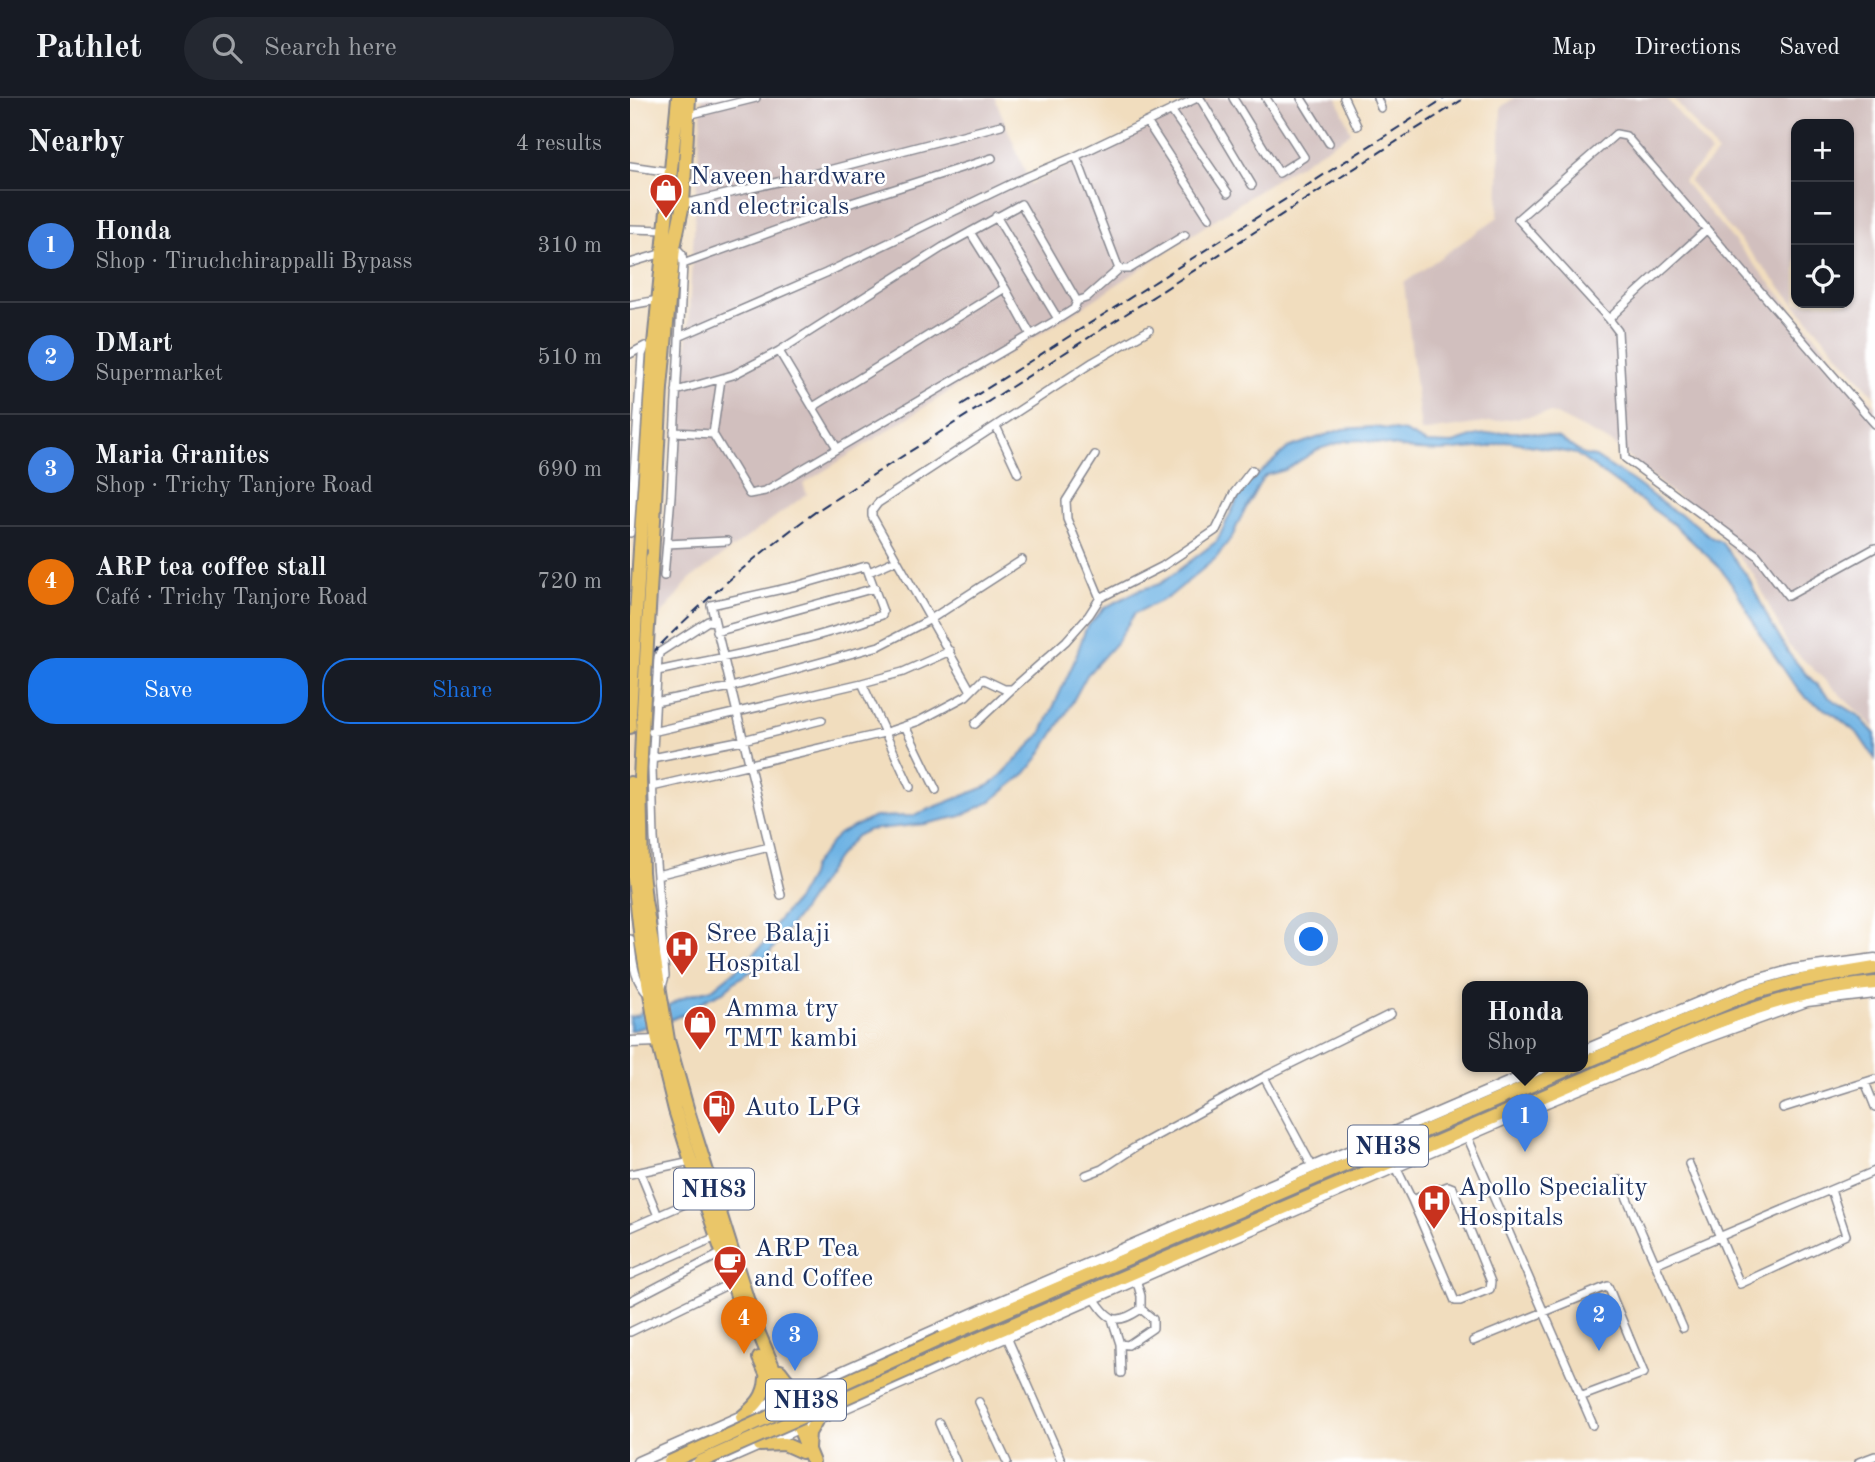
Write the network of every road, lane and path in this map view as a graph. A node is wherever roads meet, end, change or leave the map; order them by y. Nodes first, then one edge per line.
1 (678, 98) edge
2 (689, 98) edge
3 (756, 98) edge
4 (1198, 98) edge
5 (1233, 98) edge
6 (1266, 98) edge
7 (1301, 98) edge
8 (1344, 98) edge
9 (1377, 98) edge
10 (1381, 108) dead end
11 (1171, 110) junction
12 (688, 115) junction
13 (1147, 122) junction
14 (1001, 124) dead end
15 (1356, 126) dead end
16 (1329, 143) dead end
17 (1076, 156) junction
18 (992, 158) dead end
19 (630, 166) edge
20 (671, 172) junction
21 (1252, 185) dead end
22 (1228, 193) dead end
23 (683, 204) junction
24 (996, 216) junction
25 (1209, 218) dead end
26 (630, 229) edge
27 (666, 230) junction
28 (1706, 230) junction
29 (970, 232) junction
30 (1185, 235) dead end
31 (669, 250) junction
32 (630, 262) edge
33 (678, 266) junction
34 (1119, 269) junction
35 (1005, 288) junction
36 (659, 300) junction
37 (1077, 301) junction
38 (630, 305) edge
39 (1058, 319) junction
40 (1609, 319) junction
41 (1149, 330) dead end
42 (1031, 335) junction
43 (681, 336) junction
44 (649, 345) junction
45 (779, 351) junction
46 (630, 354) edge
47 (720, 379) junction
48 (676, 391) junction
49 (813, 407) junction
50 (634, 412) edge
51 (1875, 424) edge
52 (996, 426) junction
53 (674, 432) junction
54 (713, 434) junction
55 (837, 449) junction
56 (1095, 455) dead end
57 (1252, 470) dead end
58 (1018, 473) dead end
59 (631, 511) edge
60 (630, 533) edge
61 (727, 541) dead end
62 (667, 544) junction
63 (1875, 548) edge
64 (896, 560) junction
65 (1022, 560) dead end
66 (869, 572) junction
67 (664, 576) dead end
68 (875, 588) junction
69 (1100, 598) junction
70 (931, 619) junction
71 (715, 622) junction
72 (716, 632) junction
73 (950, 652) junction
74 (724, 657) junction
75 (657, 671) junction
76 (862, 683) junction
77 (730, 687) junction
78 (1012, 689) junction
79 (971, 691) junction
80 (655, 702) junction
81 (736, 712) junction
82 (822, 720) dead end
83 (975, 724) dead end
84 (905, 726) junction
85 (630, 727) edge
86 (652, 732) junction
87 (884, 733) junction
88 (743, 740) junction
89 (652, 758) junction
90 (748, 766) junction
91 (630, 783) edge
92 (653, 787) junction
93 (910, 787) dead end
94 (936, 790) dead end
95 (769, 847) junction
96 (657, 874) junction
97 (781, 895) dead end
98 (630, 939) edge
99 (1875, 959) edge
100 (1875, 968) edge
101 (643, 976) edge
102 (1875, 983) edge
103 (1875, 993) edge
104 (657, 997) junction
105 (1391, 1014) dead end
106 (660, 1033) junction
107 (630, 1042) edge
108 (1588, 1049) edge
109 (1588, 1061) edge
110 (1533, 1072) edge
111 (1562, 1072) edge
112 (1264, 1077) junction
113 (1875, 1079) edge
114 (1865, 1082) junction
115 (1875, 1107) edge
116 (1783, 1108) dead end
117 (1467, 1136) junction
118 (691, 1161) junction
119 (1689, 1164) dead end
120 (1396, 1167) junction
121 (1313, 1168) junction
122 (1875, 1171) edge
123 (640, 1172) junction
124 (630, 1174) edge
125 (1086, 1175) dead end
126 (1619, 1180) dead end
127 (1831, 1190) junction
128 (703, 1196) junction
129 (1412, 1200) junction
130 (658, 1216) junction
131 (630, 1228) edge
132 (716, 1237) junction
133 (1722, 1237) junction
134 (1202, 1246) junction
135 (722, 1253) junction
136 (1655, 1265) junction
137 (630, 1275) edge
138 (1136, 1279) junction
139 (732, 1283) junction
140 (1094, 1298) junction
141 (630, 1301) edge
142 (1141, 1309) junction
143 (1543, 1311) junction
144 (1112, 1319) junction
145 (1683, 1328) dead end
146 (630, 1332) edge
147 (1006, 1335) junction
148 (1473, 1341) dead end
149 (1120, 1344) junction
150 (764, 1349) junction
151 (1121, 1373) dead end
152 (766, 1376) junction
153 (810, 1387) junction
154 (1580, 1397) junction
155 (782, 1400) junction
156 (979, 1402) dead end
157 (742, 1417) junction
158 (817, 1419) junction
159 (939, 1423) dead end
160 (1593, 1425) dead end
161 (795, 1429) junction
162 (760, 1445) junction
163 (805, 1454) edge
164 (1875, 1456) edge
165 (1004, 1461) edge
166 (638, 1462) edge
167 (670, 1462) edge
168 (700, 1462) edge
169 (721, 1462) edge
170 (813, 1462) edge
171 (956, 1462) edge
172 (1062, 1462) edge
173 (1859, 1462) edge

1 - 20 main road, NH83
2 - 12 main road, NH83
3 - 12 street
4 - 11 street
4 - 21 street
5 - 6 street
7 - 16 street
8 - 15 street
9 - 10 street
11 - 13 street
11 - 22 street
12 - 23 main road, NH83
13 - 17 street
13 - 25 street
14 - 23 street
17 - 34 street
17 - 43 street
18 - 33 street
19 - 20 street
20 - 27 main road, NH83
23 - 31 main road, NH83
24 - 29 street
24 - 37 street
24 - 39 street
26 - 27 street
27 - 31 main road, NH83
28 - 40 street
28 - 40 street
28 - 51 street
29 - 35 street
29 - 45 street
30 - 34 street
31 - 32 street
31 - 33 main road, NH83
31 - 36 main road, NH83
33 - 43 street
33 - 101 main road, NH83, bridge
34 - 37 street
35 - 42 street
35 - 49 street
36 - 38 street
36 - 44 main road, NH83
37 - 39 street
39 - 42 street
40 - 63 street
41 - 52 street
42 - 55 street
43 - 48 street
44 - 46 street
44 - 50 street
44 - 85 main road, NH83, bridge
45 - 47 street
45 - 49 street
47 - 48 street
47 - 54 street
48 - 53 street
49 - 55 street
50 - 59 street
52 - 58 street
52 - 64 street
53 - 54 street
53 - 62 street
54 - 55 street
56 - 69 street
57 - 69 street
59 - 60 street
61 - 62 street
62 - 67 street
64 - 66 street
64 - 70 street
65 - 70 street
66 - 68 street
66 - 71 street
68 - 72 street
68 - 74 street
69 - 78 street
70 - 73 street
70 - 77 street
71 - 72 street
71 - 75 street
72 - 74 street
73 - 76 street
73 - 79 street
74 - 75 street
74 - 77 street
75 - 80 street
76 - 81 street
76 - 87 street
77 - 80 street
77 - 81 street
78 - 79 street
78 - 83 street
79 - 84 street
80 - 86 street
81 - 86 street
81 - 88 street
82 - 88 street
84 - 87 street
84 - 94 street
86 - 89 street
87 - 90 street
87 - 93 street
88 - 89 street
88 - 90 street
89 - 92 street
90 - 92 street
90 - 95 street
91 - 101 main road, NH83
92 - 96 street
95 - 96 street
95 - 97 street
96 - 104 street
98 - 101 street
99 - 108 street
100 - 109 main road
101 - 104 main road, NH83
101 - 104 street
102 - 134 main road, NH38
103 - 117 street
104 - 106 main road, NH83
105 - 112 street
106 - 107 street
106 - 118 main road, NH83
106 - 150 main road, NH83
110 - 121 street
111 - 167 main road, NH38, bridge
112 - 121 street
112 - 125 street
113 - 114 street
114 - 115 street
114 - 116 street
117 - 120 street
117 - 143 street
118 - 123 street
118 - 128 main road, NH83
119 - 133 street
120 - 129 street
120 - 134 street
121 - 153 street
122 - 127 street
123 - 124 street
123 - 130 street
126 - 136 street
127 - 133 street
127 - 133 street
128 - 130 street
128 - 132 main road, NH83
129 - 129 street
130 - 131 street
132 - 135 main road, NH83
132 - 137 street
133 - 136 street
134 - 138 street
134 - 168 main road, NH38, bridge
135 - 139 main road, NH83
135 - 141 street
136 - 145 street
138 - 140 street
138 - 142 street
139 - 146 street
139 - 152 main road, NH83
140 - 144 street
140 - 147 street
142 - 144 street
142 - 149 street
143 - 148 street
143 - 154 street
143 - 154 street
144 - 149 street
147 - 158 street
147 - 172 street
149 - 151 street
150 - 153 main road, NH83
150 - 155 main road
152 - 155 main road, NH83
152 - 157 main road
153 - 155 street
154 - 160 street
155 - 157 street
155 - 161 main road
156 - 165 street
157 - 166 street
158 - 161 street
158 - 163 main road
159 - 171 street
161 - 162 street
161 - 163 main road
162 - 163 main road
162 - 169 street
163 - 170 main road
164 - 173 street

